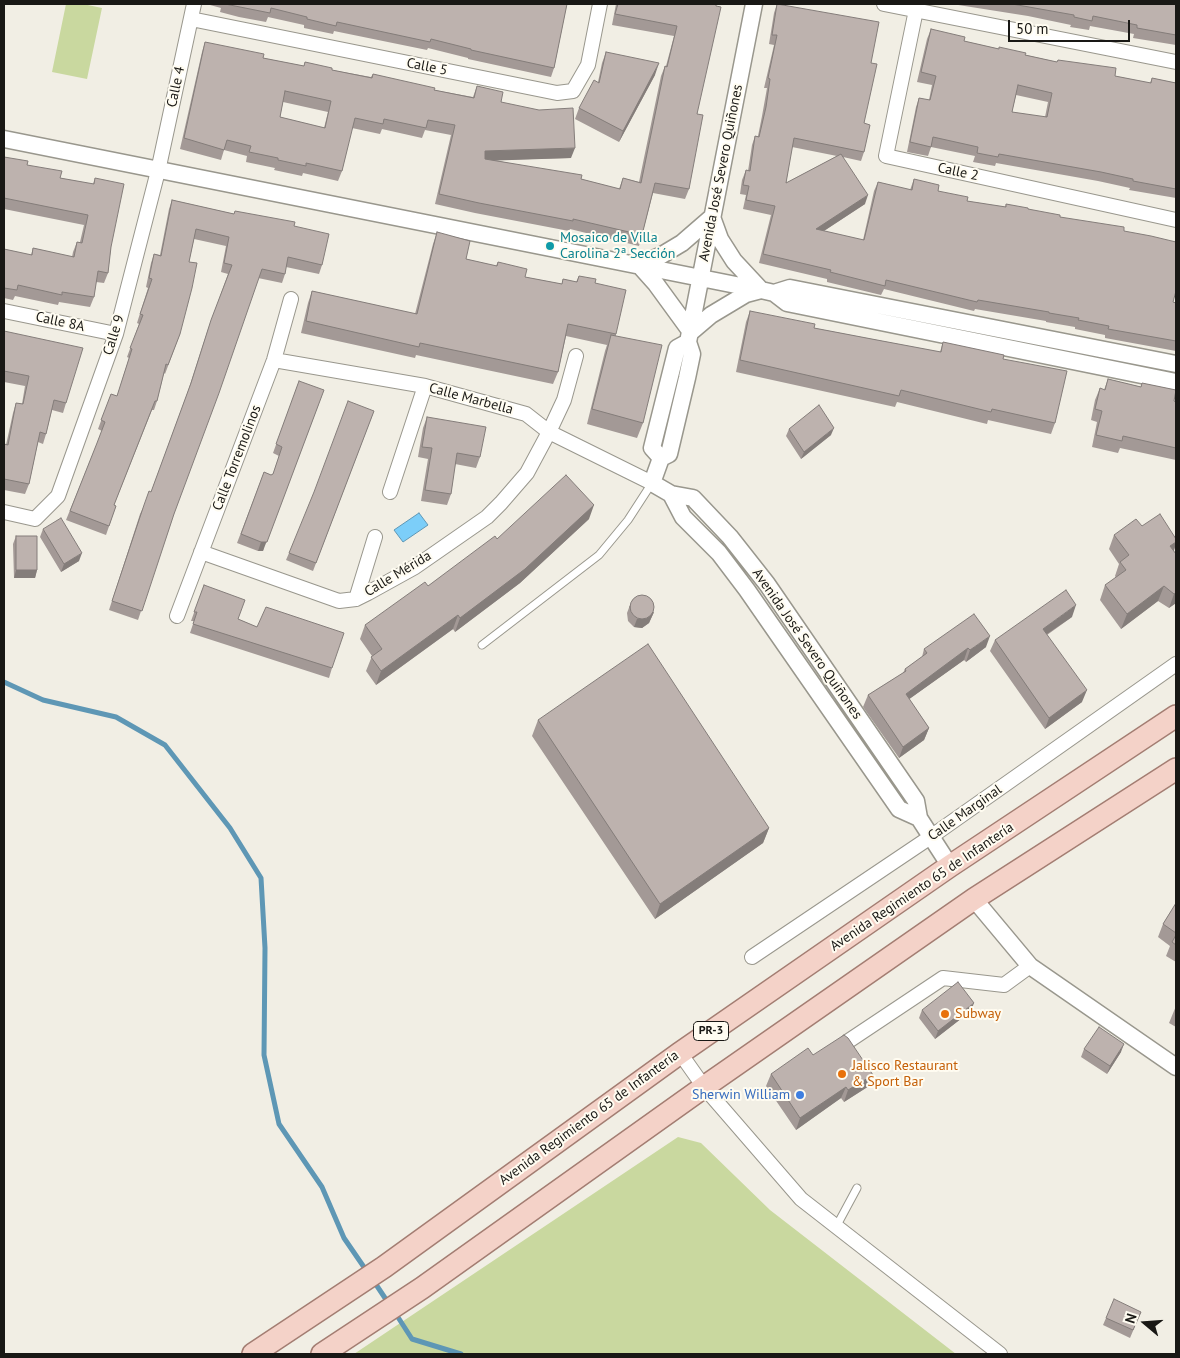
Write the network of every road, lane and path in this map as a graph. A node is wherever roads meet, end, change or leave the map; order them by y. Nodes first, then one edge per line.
1 (194, 4) edge
2 (600, 4) edge
3 (754, 4) edge
4 (884, 4) edge
5 (916, 10) junction
6 (191, 19) junction
7 (1176, 62) edge
8 (4, 139) edge
9 (158, 171) junction
10 (712, 217) junction
11 (1176, 220) edge
12 (639, 265) junction
13 (701, 277) junction
14 (767, 291) junction
15 (291, 299) dead end
16 (4, 311) edge
17 (116, 334) junction
18 (689, 337) junction
19 (576, 356) dead end
20 (274, 360) junction
21 (1176, 364) edge
22 (670, 374) junction
23 (687, 378) junction
24 (1176, 382) edge
25 (425, 386) junction
26 (549, 432) junction
27 (661, 458) junction
28 (652, 483) junction
29 (390, 492) dead end
30 (671, 494) junction
31 (4, 512) edge
32 (375, 537) dead end
33 (201, 552) junction
34 (356, 598) junction
35 (784, 609) junction
36 (177, 616) dead end
37 (768, 620) junction
38 (482, 645) dead end
39 (1176, 664) edge
40 (850, 706) junction
41 (1176, 716) edge
42 (836, 717) junction
43 (886, 758) junction
44 (871, 769) junction
45 (1176, 769) edge
46 (918, 818) junction
47 (932, 836) junction
48 (950, 866) junction
49 (974, 899) junction
50 (752, 957) dead end
51 (1030, 966) junction
52 (847, 1042) edge
53 (680, 1053) junction
54 (1176, 1066) edge
55 (704, 1087) junction
56 (857, 1188) dead end
57 (836, 1227) junction
58 (253, 1354) edge
59 (322, 1354) edge
60 (1000, 1354) edge

1 - 6 street, Calle 4
2 - 6 street, Calle 5
3 - 10 street, Avenida José Severo Quiñones
4 - 5 street
5 - 7 street
5 - 11 street, Calle 2
6 - 9 street, Calle 4
8 - 9 street
9 - 12 street
9 - 17 street, Calle 9
10 - 12 street
10 - 13 street, Avenida José Severo Quiñones
10 - 14 street
12 - 13 street
12 - 18 street
13 - 14 street
13 - 18 street, Avenida José Severo Quiñones
14 - 18 street
14 - 21 street
14 - 24 street
15 - 20 street, Calle Torremolinos
16 - 17 street, Calle 8A
17 - 31 street, Calle 9
18 - 22 street, Avenida José Severo Quiñones
18 - 23 street, Avenida José Severo Quiñones
19 - 26 street, Calle Mérida
20 - 25 street, Calle Marbella
20 - 33 street, Calle Torremolinos
22 - 23 street
22 - 27 street, Avenida José Severo Quiñones
23 - 27 street, Avenida José Severo Quiñones
25 - 26 street, Calle Marbella
25 - 29 street
26 - 28 street, Calle Marbella
26 - 34 street, Calle Mérida
27 - 28 street, Avenida José Severo Quiñones
28 - 30 street, Avenida José Severo Quiñones
28 - 38 lane
30 - 35 street, Avenida José Severo Quiñones
30 - 37 street, Avenida José Severo Quiñones
32 - 34 street
33 - 34 street, Calle Mérida
33 - 36 street, Calle Torremolinos
35 - 37 street
35 - 40 street, Avenida José Severo Quiñones
37 - 42 street, Avenida José Severo Quiñones
39 - 47 street, Calle Marginal
40 - 42 street
40 - 43 street, Avenida José Severo Quiñones
41 - 48 main road, Avenida Regimiento 65 de Infantería / PR-3
42 - 44 street, Avenida José Severo Quiñones
43 - 44 street
43 - 46 street, Avenida José Severo Quiñones
44 - 46 street, Avenida José Severo Quiñones
45 - 49 main road
46 - 47 street, Avenida José Severo Quiñones
47 - 48 street, Avenida José Severo Quiñones
47 - 50 street, Calle Marginal
48 - 53 main road, Avenida Regimiento 65 de Infantería / PR-3
49 - 51 street
49 - 55 main road
51 - 52 street
51 - 54 street
53 - 55 street
53 - 58 main road, Avenida Regimiento 65 de Infantería / PR-3
55 - 57 street
55 - 59 main road
56 - 57 lane
57 - 60 street

